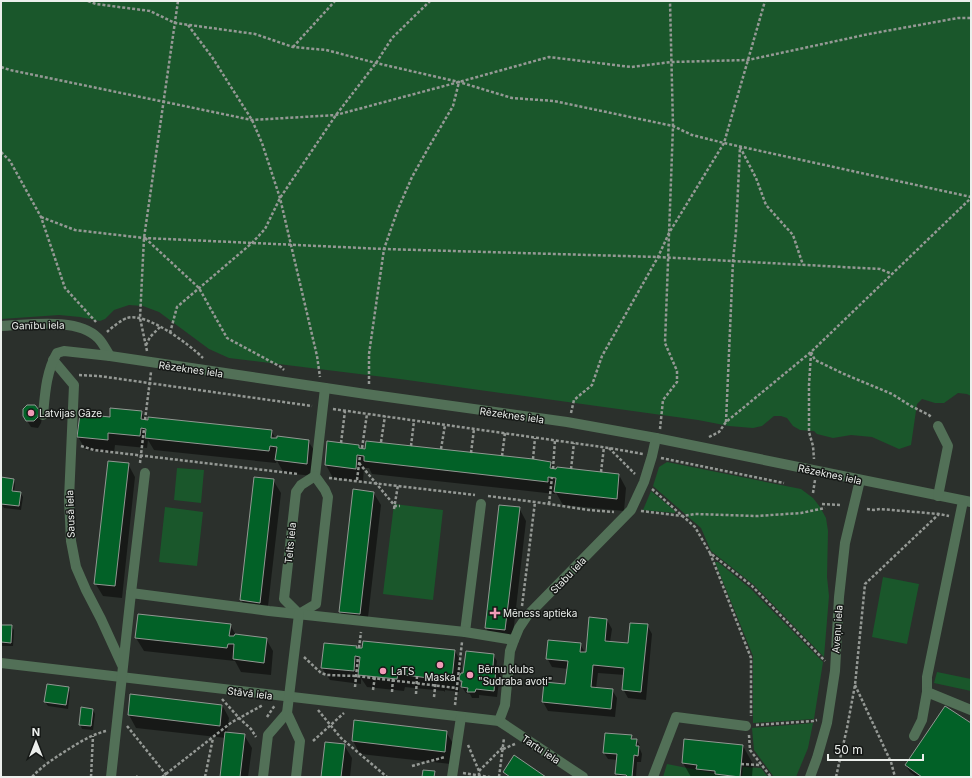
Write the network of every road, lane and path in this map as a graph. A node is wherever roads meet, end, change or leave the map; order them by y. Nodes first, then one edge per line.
1 (88, 1) edge
2 (178, 1) edge
3 (335, 1) edge
4 (430, 1) edge
5 (670, 1) edge
6 (765, 1) edge
7 (971, 18) edge
8 (175, 23) junction
9 (188, 24) junction
10 (293, 47) junction
11 (748, 60) junction
12 (671, 62) junction
13 (376, 63) junction
14 (1, 67) edge
15 (459, 82) junction
16 (164, 102) junction
17 (336, 115) junction
18 (252, 120) junction
19 (673, 126) junction
20 (724, 143) junction
21 (740, 147) junction
22 (1, 152) edge
23 (971, 197) edge
24 (280, 198) junction
25 (41, 217) junction
26 (669, 233) junction
27 (144, 238) junction
28 (252, 243) junction
29 (292, 245) junction
30 (384, 249) junction
31 (658, 257) junction
32 (668, 258) junction
33 (733, 261) junction
34 (803, 265) junction
35 (892, 274) junction
36 (199, 288) junction
37 (140, 318) junction
38 (1, 326) edge
39 (101, 327) dead end
40 (160, 327) junction
41 (170, 333) junction
42 (98, 338) junction
43 (146, 345) junction
44 (811, 352) junction
45 (110, 356) junction
46 (53, 360) junction
47 (151, 363) junction
48 (286, 371) dead end
49 (216, 372) junction
50 (99, 376) dead end
51 (150, 383) junction
52 (323, 388) junction
53 (366, 394) junction
54 (323, 407) junction
55 (345, 411) junction
56 (366, 414) junction
57 (44, 416) dead end
58 (384, 416) junction
59 (145, 420) dead end
60 (414, 420) junction
61 (567, 422) junction
62 (726, 422) junction
63 (445, 425) junction
64 (938, 426) joint
65 (144, 429) dead end
66 (474, 429) junction
67 (505, 433) junction
68 (535, 438) junction
69 (657, 438) junction
70 (556, 440) junction
71 (381, 442) dead end
72 (341, 443) dead end
73 (574, 443) junction
74 (692, 445) junction
75 (411, 446) dead end
76 (604, 447) junction
77 (362, 448) dead end
78 (609, 448) junction
79 (441, 449) dead end
80 (94, 450) dead end
81 (471, 453) dead end
82 (643, 454) dead end
83 (141, 455) junction
84 (360, 456) dead end
85 (502, 456) dead end
86 (661, 458) dead end
87 (533, 459) dead end
88 (360, 463) junction
89 (552, 469) dead end
90 (571, 469) dead end
91 (816, 471) junction
92 (601, 472) dead end
93 (145, 473) joint
94 (305, 475) dead end
95 (315, 476) junction
96 (552, 477) dead end
97 (328, 478) dead end
98 (357, 480) junction
99 (860, 480) junction
100 (644, 482) junction
101 (376, 483) junction
102 (784, 483) dead end
103 (398, 485) junction
104 (938, 496) junction
105 (535, 502) junction
106 (967, 502) edge
107 (481, 504) dead end
108 (549, 504) junction
109 (822, 504) dead end
110 (840, 505) dead end
111 (400, 506) dead end
112 (395, 508) junction
113 (826, 508) dead end
114 (868, 509) dead end
115 (632, 510) junction
116 (939, 514) junction
117 (683, 516) junction
118 (959, 518) junction
119 (710, 553) junction
120 (131, 593) junction
121 (299, 614) junction
122 (528, 616) junction
123 (362, 621) junction
124 (464, 632) junction
125 (514, 640) junction
126 (359, 648) dead end
127 (295, 649) junction
128 (358, 656) dead end
129 (1, 663) edge
130 (123, 665) junction
131 (835, 671) junction
132 (356, 676) junction
133 (417, 676) dead end
134 (374, 677) junction
135 (121, 678) junction
136 (393, 679) junction
137 (436, 679) dead end
138 (417, 684) junction
139 (855, 685) junction
140 (435, 686) junction
141 (355, 687) dead end
142 (456, 688) junction
143 (223, 689) junction
144 (373, 690) dead end
145 (392, 692) dead end
146 (927, 692) junction
147 (416, 694) dead end
148 (269, 695) junction
149 (289, 697) junction
150 (434, 697) dead end
151 (309, 699) junction
152 (455, 699) dead end
153 (354, 704) junction
154 (971, 710) edge
155 (287, 713) junction
156 (461, 717) junction
157 (239, 718) junction
158 (817, 720) dead end
159 (503, 723) junction
160 (330, 725) junction
161 (748, 726) junction
162 (117, 727) junction
163 (93, 735) junction
164 (914, 736) dead end
165 (213, 737) junction
166 (256, 737) dead end
167 (458, 738) junction
168 (139, 740) dead end
169 (313, 741) dead end
170 (503, 747) junction
171 (455, 754) junction
172 (742, 764) dead end
173 (762, 765) junction
174 (412, 766) dead end
175 (479, 771) junction
176 (206, 773) junction
177 (452, 774) edge
178 (479, 775) junction
179 (167, 776) edge
180 (32, 777) edge
181 (91, 777) edge
182 (111, 777) edge
183 (162, 777) edge
184 (201, 777) edge
185 (205, 777) edge
186 (263, 777) edge
187 (296, 777) edge
188 (386, 777) edge
189 (490, 777) edge
190 (499, 777) edge
191 (583, 777) edge
192 (653, 777) edge
193 (771, 777) edge
194 (810, 777) edge
195 (836, 777) edge
196 (895, 777) edge

1 - 8 path
2 - 8 path
3 - 10 path
4 - 13 path
5 - 12 path
6 - 11 path
7 - 11 path
8 - 9 path
8 - 16 path
9 - 10 path
9 - 18 path
10 - 13 path
11 - 12 path
11 - 20 path
12 - 15 path
12 - 19 path
13 - 15 path
13 - 17 path
14 - 16 path
15 - 17 path
15 - 19 path
15 - 30 path
16 - 18 path
16 - 27 path
17 - 18 path
17 - 24 path
18 - 24 path
19 - 20 path
19 - 26 path
20 - 21 path
20 - 26 path
21 - 23 path
21 - 33 path
21 - 34 path
22 - 25 path
23 - 35 path
24 - 28 path
24 - 29 path
25 - 27 path
25 - 39 path
26 - 31 path
26 - 32 path
27 - 28 path
27 - 36 path
27 - 37 path
28 - 29 path
28 - 36 path
29 - 30 path
29 - 52 path
30 - 31 path
30 - 53 path
31 - 32 path
31 - 61 path
32 - 33 path
32 - 69 path
33 - 34 path
33 - 62 path
34 - 35 path
35 - 44 path
36 - 41 path
36 - 48 path
37 - 40 path
37 - 42 path
37 - 43 path
38 - 42 street, Ganību iela
40 - 41 path
40 - 43 path
41 - 49 path
42 - 45 street, Ganību iela
43 - 47 path
44 - 62 path
44 - 64 path
44 - 91 path
45 - 46 street, Rēzeknes iela
45 - 47 street, Rēzeknes iela
46 - 57 street
46 - 130 street, Sausā iela
47 - 49 street, Rēzeknes iela
49 - 52 street, Rēzeknes iela
50 - 51 path
51 - 54 path
51 - 59 path
52 - 53 street, Rēzeknes iela
52 - 54 street
53 - 61 street, Rēzeknes iela
54 - 55 path
54 - 95 street
55 - 56 path
55 - 72 path
56 - 58 path
56 - 77 path
58 - 60 path
58 - 71 path
60 - 63 path
60 - 75 path
61 - 69 street, Rēzeknes iela
62 - 74 path
63 - 66 path
63 - 79 path
64 - 104 street
65 - 83 path
66 - 67 path
66 - 81 path
67 - 68 path
67 - 85 path
68 - 70 path
68 - 87 path
69 - 74 street, Rēzeknes iela
69 - 100 street, Stabu iela
70 - 73 path
70 - 89 path
73 - 76 path
73 - 90 path
74 - 91 street, Rēzeknes iela
76 - 78 path
76 - 92 path
78 - 82 path
78 - 100 path
80 - 83 path
83 - 93 path
83 - 94 path
84 - 88 path
86 - 102 path
88 - 98 path
88 - 101 path
91 - 99 street, Rēzeknes iela
93 - 120 street
95 - 121 street
95 - 121 street, Telts iela
96 - 108 path
97 - 98 path
98 - 101 path
99 - 104 street, Rēzeknes iela
99 - 131 street, Aveņu iela
100 - 115 street, Stabu iela
100 - 117 path
101 - 103 path
101 - 112 path
103 - 105 path
103 - 112 path
104 - 106 street, Rēzeknes iela
105 - 108 path
105 - 122 path
106 - 118 street
107 - 124 street
108 - 115 path
109 - 110 path
111 - 112 path
113 - 117 path
114 - 116 path
115 - 117 path
115 - 122 street, Stabu iela
116 - 118 path
116 - 139 path
117 - 119 path
118 - 146 street
119 - 131 path
119 - 161 path
120 - 121 street
120 - 130 street
121 - 123 street
121 - 127 street
122 - 125 street, Stabu iela
123 - 124 street
123 - 126 path
124 - 125 street
124 - 142 path
125 - 159 street, Stabu iela
127 - 132 path
127 - 149 street
128 - 132 path
129 - 135 street, Stāvā iela
130 - 135 street
131 - 194 street, Aveņu iela
132 - 134 path
132 - 141 path
133 - 138 path
134 - 136 path
134 - 144 path
135 - 143 street, Stāvā iela
135 - 162 street
136 - 138 path
136 - 145 path
137 - 140 path
138 - 140 path
138 - 147 path
139 - 195 path
139 - 196 path
140 - 142 path
140 - 150 path
142 - 152 path
143 - 148 street, Stāvā iela
143 - 157 path
146 - 154 street
146 - 164 street
148 - 149 street, Stāvā iela
148 - 157 path
149 - 151 street, Stāvā iela
149 - 155 street
151 - 153 street, Stāvā iela
151 - 160 path
153 - 156 street, Stāvā iela
153 - 160 path
155 - 186 street
155 - 187 street
156 - 159 street, Stāvā iela
156 - 167 street
157 - 165 path
157 - 166 path
158 - 161 path
159 - 170 path
159 - 191 street, Tartu iela
160 - 169 path
160 - 188 path
161 - 173 path
161 - 192 street
162 - 163 path
162 - 182 street
163 - 180 path
163 - 181 path
165 - 176 path
165 - 179 path
167 - 171 street
167 - 175 path
168 - 179 path
170 - 175 path
170 - 190 path
171 - 174 path
171 - 177 street
172 - 173 path
173 - 193 path
175 - 178 path
176 - 184 path
176 - 185 path
177 - 178 path
178 - 189 path
179 - 183 path

